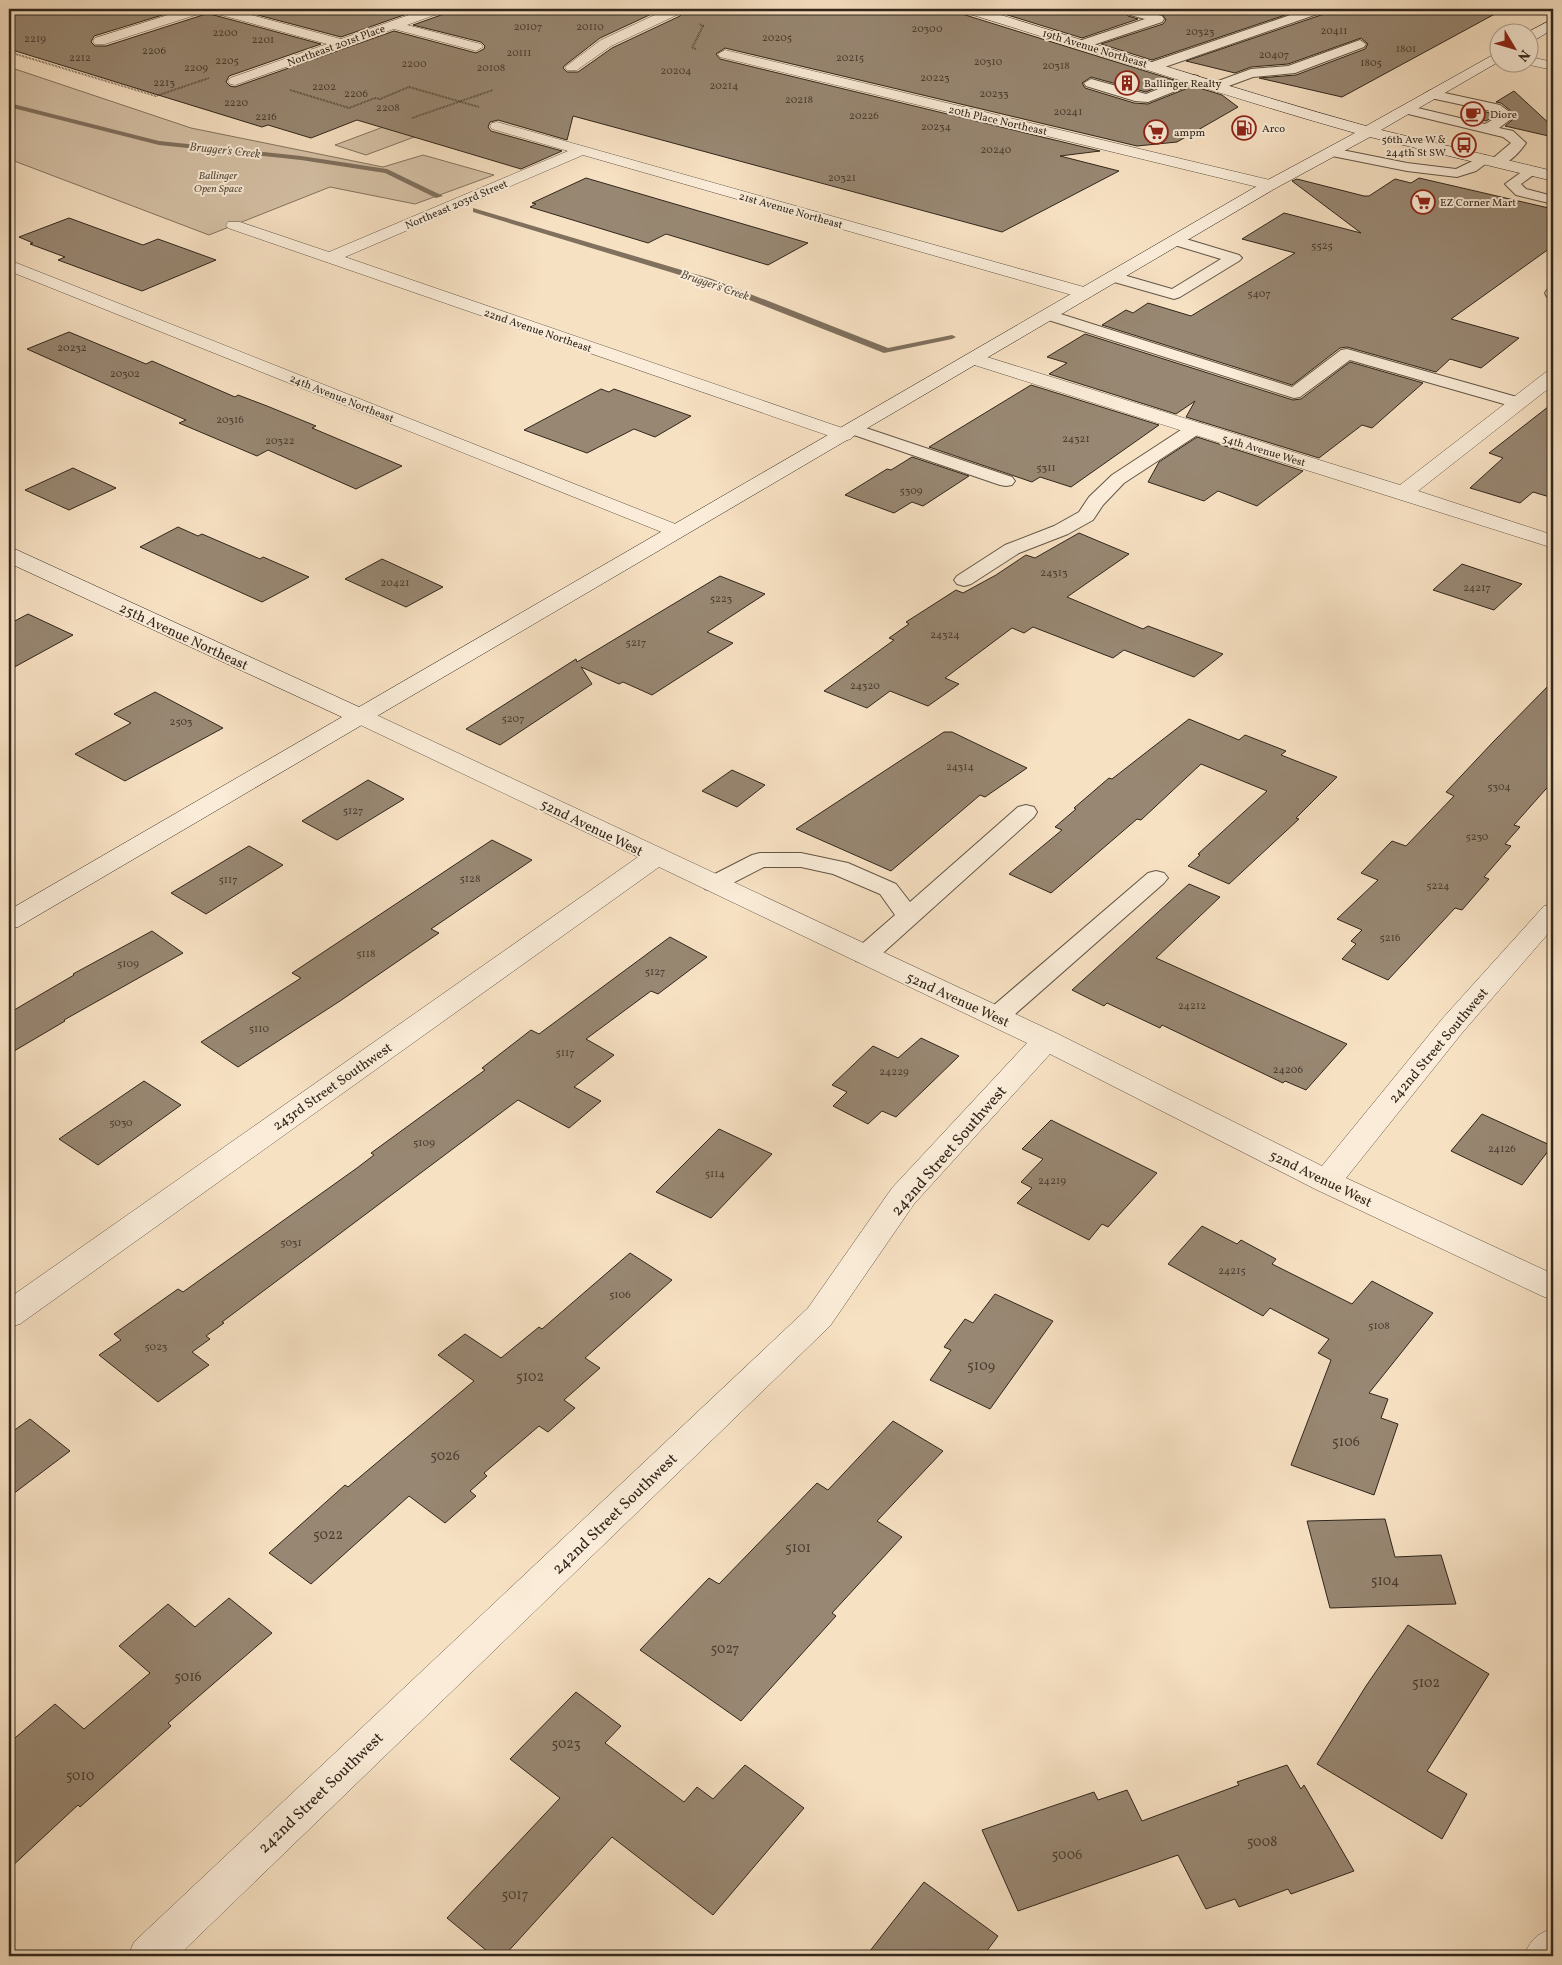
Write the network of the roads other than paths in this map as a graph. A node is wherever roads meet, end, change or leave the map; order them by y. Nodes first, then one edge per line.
1 (200, 9) edge
2 (214, 9) edge
3 (438, 9) edge
4 (1319, 9) edge
5 (669, 10) edge
6 (980, 10) edge
7 (400, 11) dead end
8 (1134, 12) dead end
9 (418, 16) junction
10 (1553, 23) edge
11 (393, 25) junction
12 (1540, 31) edge
13 (100, 41) dead end
14 (341, 43) junction
15 (1083, 44) junction
16 (1360, 44) dead end
17 (476, 47) dead end
18 (725, 54) road end
19 (1490, 61) edge
20 (1540, 63) edge
21 (1154, 66) junction
22 (1553, 66) edge
23 (572, 67) dead end
24 (1193, 79) junction
25 (235, 81) dead end
26 (1092, 83) dead end
27 (1215, 87) junction
28 (1431, 94) junction
29 (1405, 109) junction
30 (497, 126) road end
31 (1490, 128) junction
32 (1366, 131) junction
33 (583, 150) junction
34 (1332, 152) junction
35 (1491, 161) junction
36 (1532, 171) junction
37 (1553, 176) edge
38 (1270, 185) junction
39 (1553, 200) edge
40 (234, 226) dead end
41 (1176, 241) junction
42 (329, 258) junction
43 (9, 265) edge
44 (1113, 277) junction
45 (1085, 293) junction
46 (1048, 315) junction
47 (974, 359) junction
48 (1553, 376) edge
49 (1518, 402) junction
50 (1196, 428) junction
51 (849, 432) junction
52 (1006, 482) dead end
53 (1403, 493) junction
54 (676, 531) junction
55 (1553, 542) edge
56 (9, 555) edge
57 (964, 580) dead end
58 (360, 716) junction
59 (1026, 812) dead end
60 (656, 858) junction
61 (1156, 878) dead end
62 (713, 884) junction
63 (1553, 912) edge
64 (909, 917) junction
65 (9, 921) edge
66 (865, 955) junction
67 (996, 1017) junction
68 (1046, 1040) junction
69 (1326, 1181) junction
70 (1553, 1288) edge
71 (9, 1315) edge
72 (1553, 1948) edge
73 (148, 1956) edge
74 (1545, 1956) edge

1 - 13 street
2 - 14 street
3 - 9 street, Northeast 201st Place
4 - 21 lane
5 - 23 street
6 - 15 street, 19th Avenue Northeast
7 - 9 street
8 - 15 lane
9 - 11 street, Northeast 201st Place
10 - 12 street
11 - 14 street, Northeast 201st Place
11 - 17 street
14 - 25 street, Northeast 201st Place
15 - 21 street, 19th Avenue Northeast
16 - 27 lane
18 - 38 street, 20th Place Northeast
19 - 28 street
20 - 22 street
21 - 24 street, 19th Avenue Northeast
24 - 26 lane
24 - 27 street, 19th Avenue Northeast
27 - 32 street, 19th Avenue Northeast
28 - 29 street
28 - 31 lane
29 - 31 lane
29 - 32 street
30 - 33 street, 21st Avenue Northeast
31 - 35 lane
32 - 34 street
32 - 35 street, 19th Avenue Northeast
33 - 42 street, Northeast 203rd Street
33 - 45 street, 21st Avenue Northeast
34 - 35 lane
34 - 38 street
35 - 36 street, 19th Avenue Northeast
36 - 37 street, 19th Avenue Northeast
36 - 39 lane
38 - 41 street
40 - 42 street, 22nd Avenue Northeast
41 - 44 street
41 - 44 lane
42 - 51 street, 22nd Avenue Northeast
43 - 54 street, 24th Avenue Northeast
44 - 45 street
45 - 46 street
46 - 47 street
46 - 49 lane
47 - 50 street, 54th Avenue West
47 - 51 street
48 - 49 street
49 - 53 street
50 - 53 street, 54th Avenue West
50 - 57 lane
51 - 52 lane
51 - 54 street
53 - 55 street, 54th Avenue West
54 - 58 street
56 - 58 street, 25th Avenue Northeast
58 - 60 street, 52nd Avenue West
58 - 65 street
59 - 64 lane
60 - 62 street, 52nd Avenue West
60 - 71 street, 243rd Street Southwest
61 - 67 lane
62 - 64 lane
62 - 66 street, 52nd Avenue West
63 - 69 street, 242nd Street Southwest
64 - 66 lane
66 - 67 street, 52nd Avenue West
67 - 68 street, 52nd Avenue West
68 - 69 street, 52nd Avenue West
68 - 73 street, 242nd Street Southwest
69 - 70 street, 52nd Avenue West
72 - 74 street

